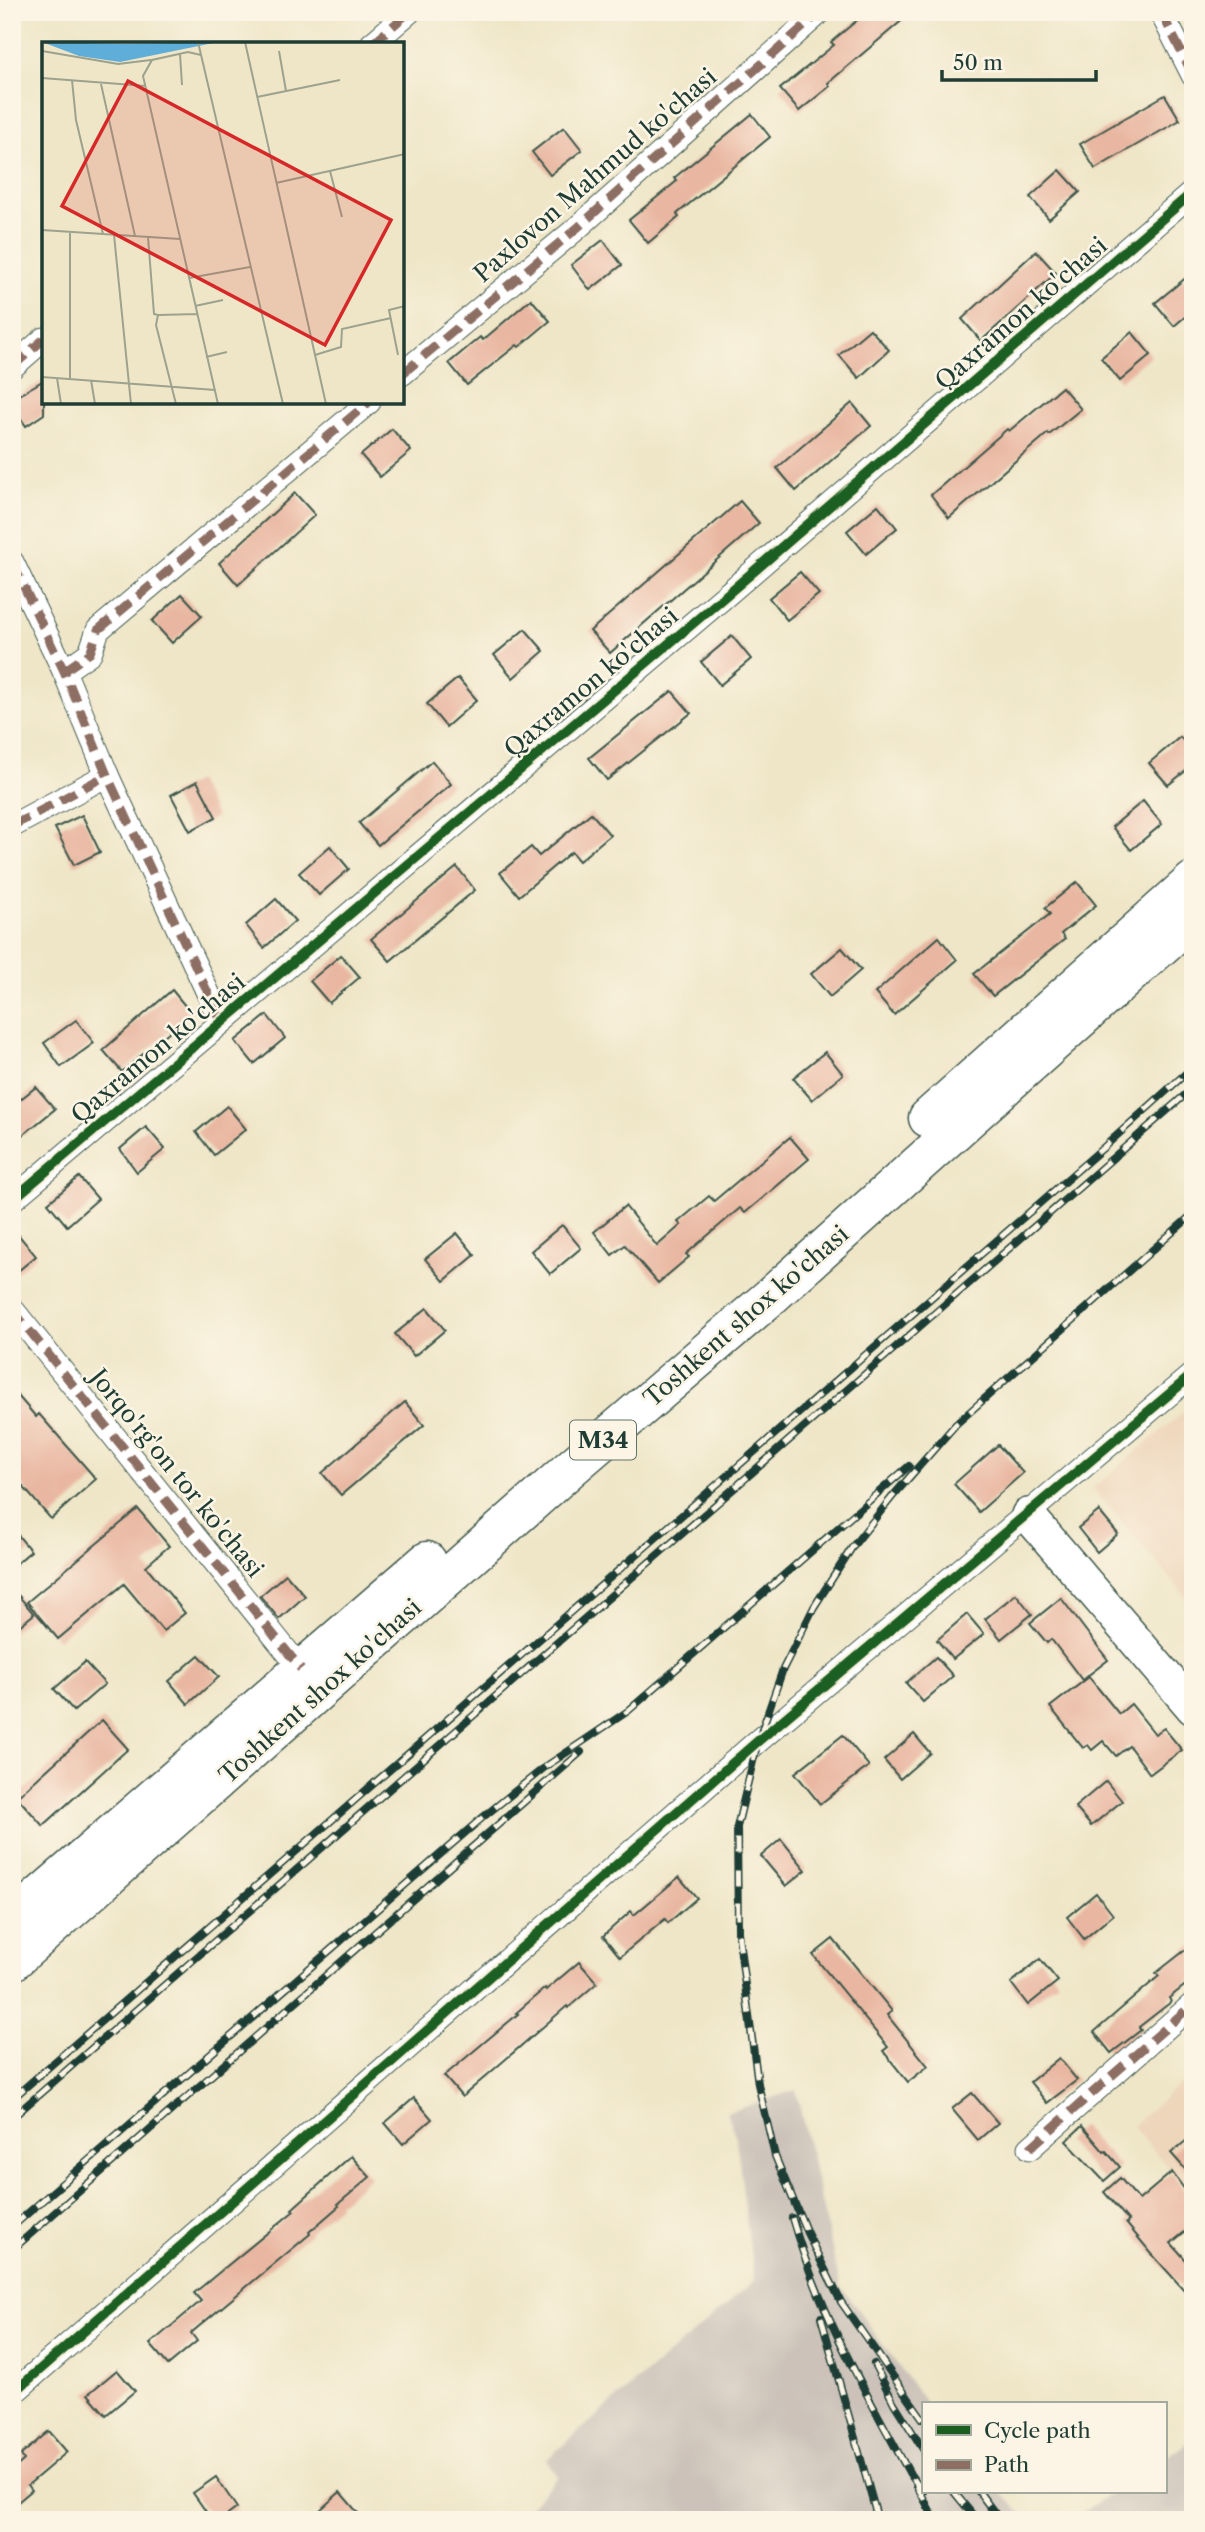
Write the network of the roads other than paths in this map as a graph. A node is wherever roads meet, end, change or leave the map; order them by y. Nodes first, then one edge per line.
1 (409, 12) edge
2 (820, 12) edge
3 (1161, 12) edge
4 (374, 42) edge
5 (1193, 75) edge
6 (1193, 192) edge
7 (42, 340) edge
8 (12, 367) edge
9 (404, 372) edge
10 (367, 404) edge
11 (12, 562) edge
12 (64, 671) junction
13 (107, 775) junction
14 (12, 826) edge
15 (1193, 881) edge
16 (1193, 918) edge
17 (221, 1021) junction
18 (12, 1200) edge
19 (12, 1309) edge
20 (1193, 1374) edge
21 (564, 1459) junction
22 (1028, 1515) junction
23 (301, 1669) junction
24 (1193, 1708) edge
25 (12, 1920) edge
26 (12, 1962) edge
27 (1193, 2004) edge
28 (1030, 2148) dead end
29 (12, 2393) edge

1 - 4 street
2 - 9 street, Paxlovon Mahmud ko'chasi
3 - 5 street
6 - 17 street, Qaxramon ko'chasi
7 - 8 street
10 - 12 street
11 - 12 street
12 - 13 street
13 - 14 street
13 - 17 street
15 - 21 highway, Toshkent shox ko'chasi / M34
16 - 21 highway, Toshkent shox ko'chasi / M34
17 - 18 street, Qaxramon ko'chasi
19 - 23 street, Jorqo'rg'on tor ko'chasi
20 - 22 street
21 - 23 highway, Toshkent shox ko'chasi / M34
21 - 26 highway, Toshkent shox ko'chasi / M34
22 - 24 main road
22 - 29 street
23 - 25 highway, Toshkent shox ko'chasi / M34
27 - 28 street

